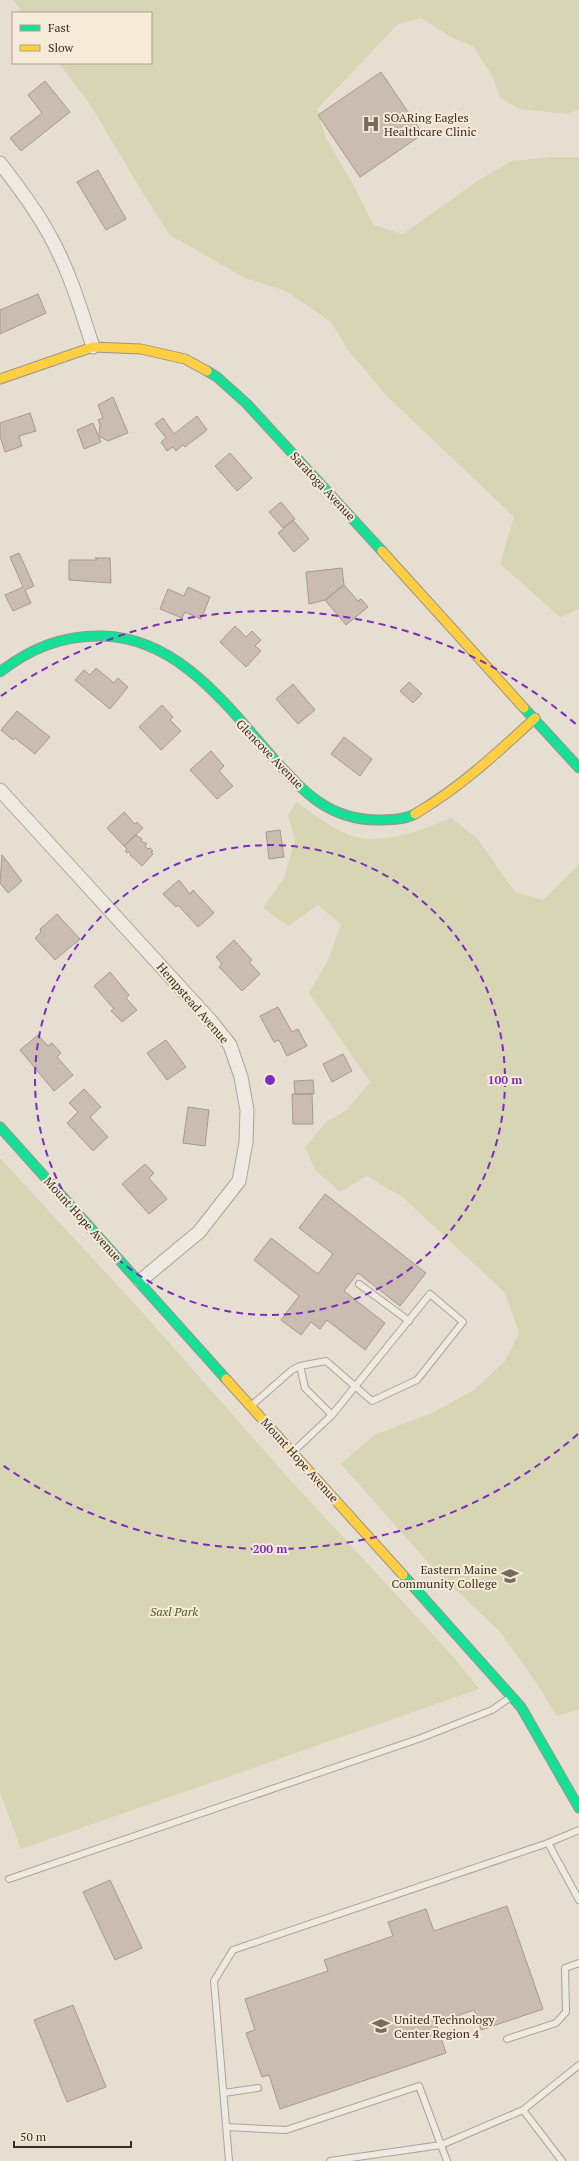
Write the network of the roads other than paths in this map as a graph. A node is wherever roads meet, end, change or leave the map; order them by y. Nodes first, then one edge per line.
1 (0, 163) edge
2 (93, 346) junction
3 (0, 379) edge
4 (0, 672) edge
5 (535, 718) junction
6 (579, 768) edge
7 (0, 790) edge
8 (0, 1127) edge
9 (140, 1282) junction
10 (359, 1284) dead end
11 (409, 1321) junction
12 (300, 1366) junction
13 (356, 1387) junction
14 (252, 1406) junction
15 (332, 1415) junction
16 (293, 1452) junction
17 (512, 1696) junction
18 (579, 1808) edge
19 (579, 1830) edge
20 (548, 1843) junction
21 (9, 1879) dead end
22 (579, 1900) edge
23 (579, 1963) edge
24 (507, 2039) dead end
25 (579, 2065) edge
26 (258, 2088) dead end
27 (224, 2092) junction
28 (523, 2110) junction
29 (226, 2127) junction
30 (441, 2145) junction
31 (229, 2161) edge
32 (330, 2161) edge
33 (446, 2161) edge
34 (562, 2161) edge

1 - 2 street
2 - 3 street, Saratoga Avenue
2 - 5 street, Saratoga Avenue
4 - 5 street, Glencove Avenue
5 - 6 street, Saratoga Avenue
7 - 9 street, Hempstead Avenue
8 - 9 street, Mount Hope Avenue
9 - 14 street, Mount Hope Avenue
10 - 11 lane
11 - 13 lane
11 - 13 lane
12 - 13 lane
12 - 14 lane
12 - 15 lane
13 - 15 lane
14 - 16 street, Mount Hope Avenue
15 - 16 lane
16 - 17 street, Mount Hope Avenue
17 - 18 street, Mount Hope Avenue
17 - 21 lane
19 - 20 lane
20 - 22 lane
20 - 27 lane
23 - 24 lane
25 - 28 lane
26 - 27 lane
27 - 29 lane
28 - 30 lane
28 - 34 lane
29 - 30 lane
29 - 31 lane
30 - 32 lane
30 - 33 lane

